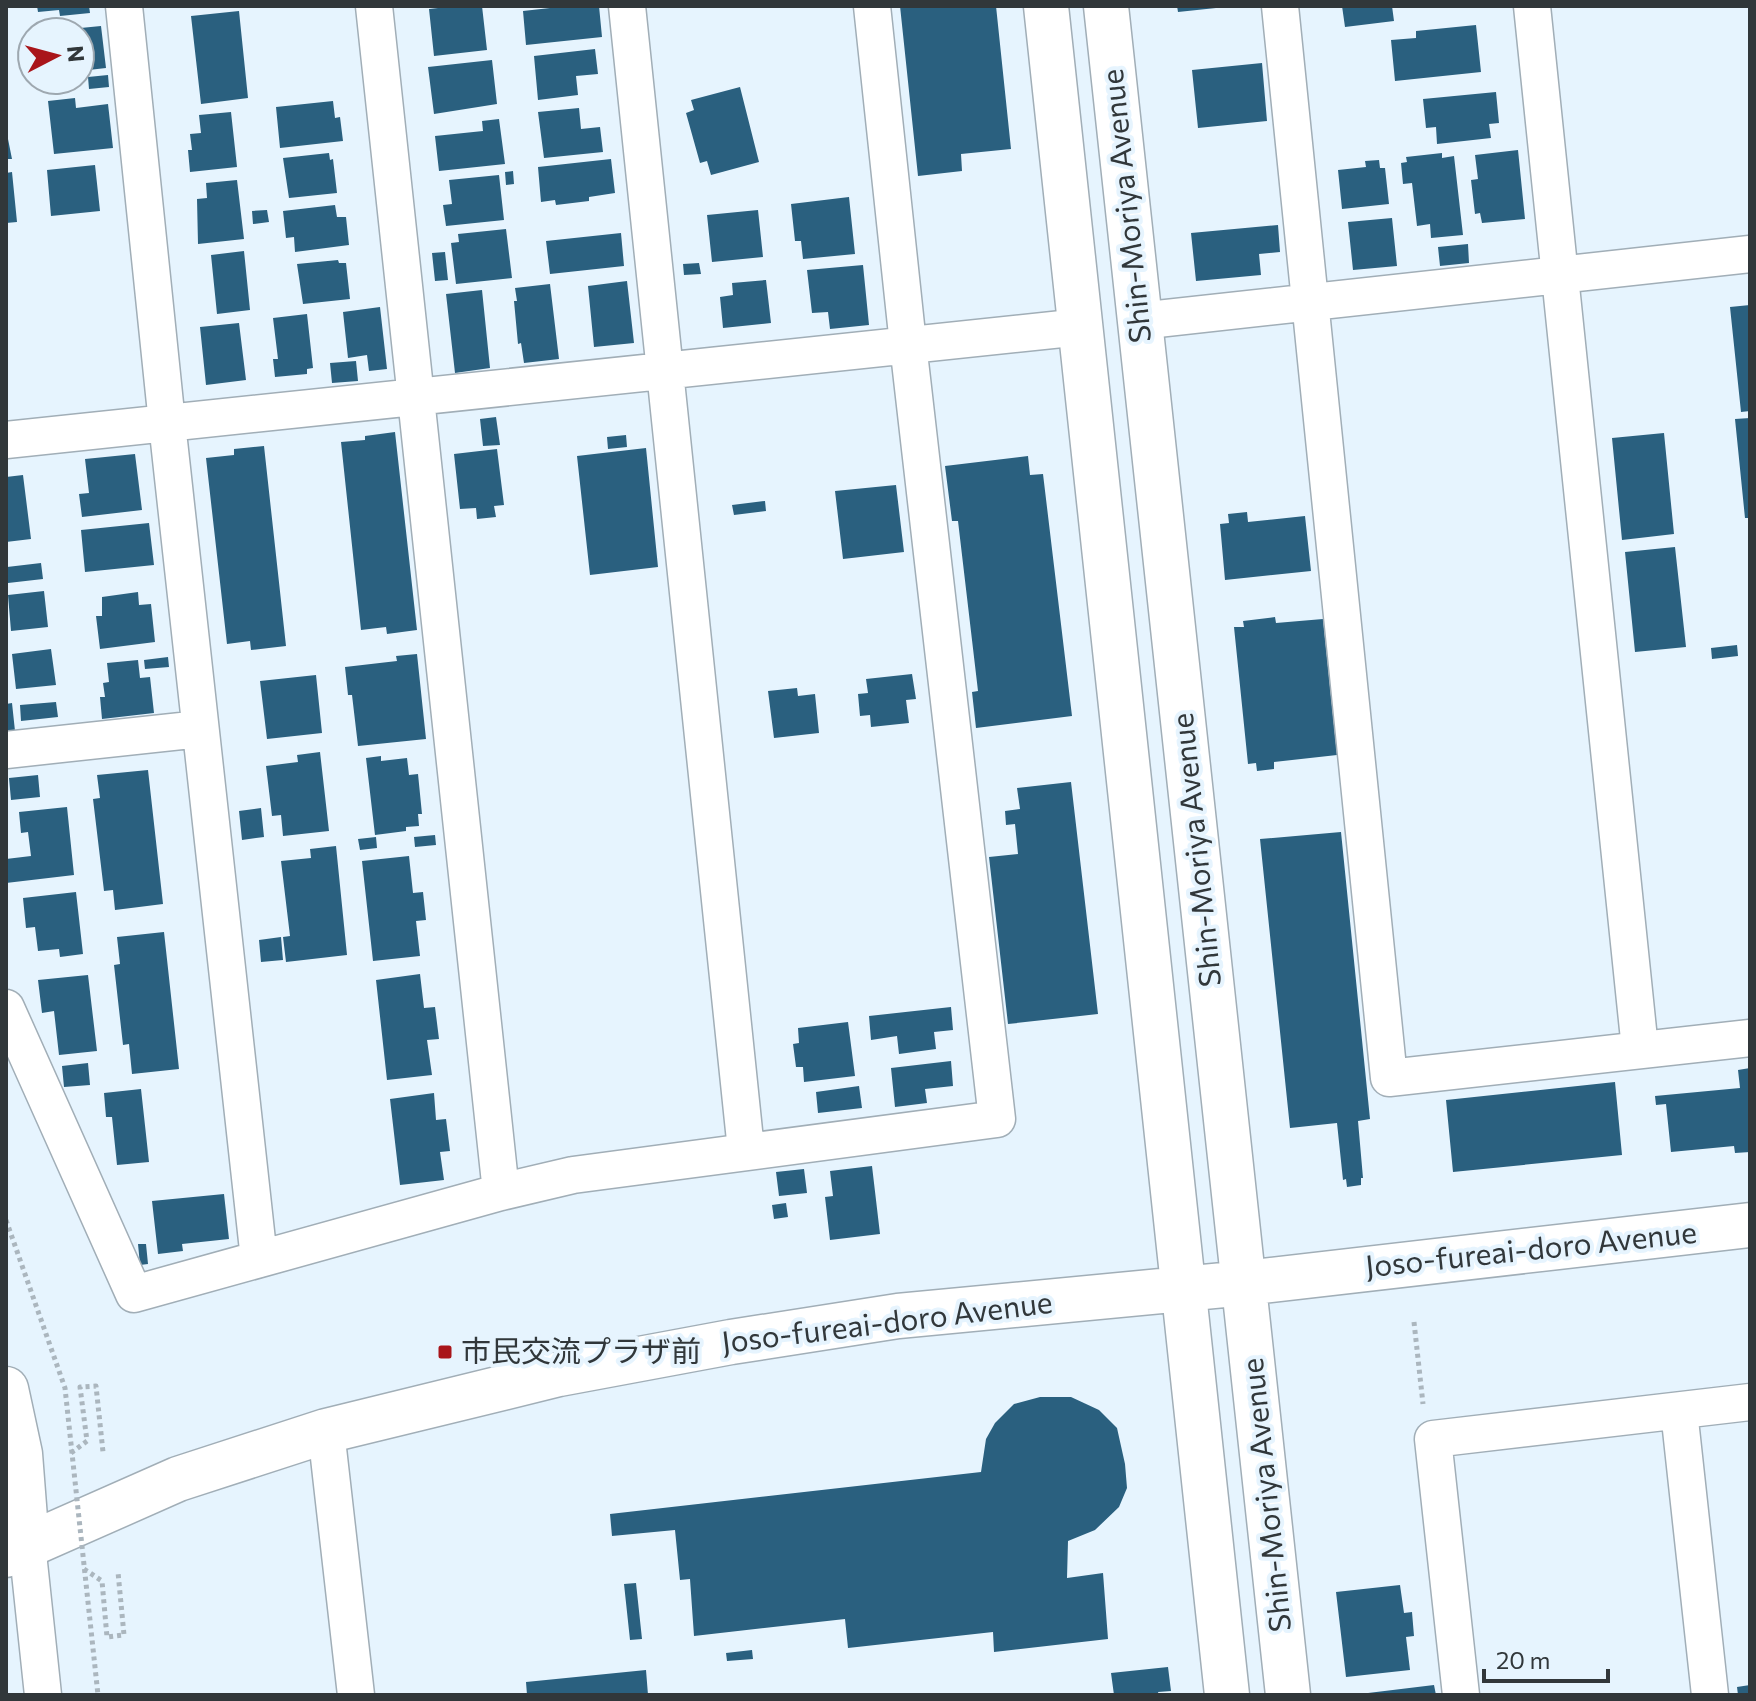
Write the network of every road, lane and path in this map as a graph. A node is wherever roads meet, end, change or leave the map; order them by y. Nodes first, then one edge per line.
1 (124, 6) edge
2 (374, 6) edge
3 (627, 6) edge
4 (872, 6) edge
5 (1046, 6) edge
6 (1106, 6) edge
7 (1280, 6) edge
8 (1532, 6) edge
9 (1750, 254) edge
10 (1560, 275) junction
11 (1311, 302) junction
12 (1139, 321) junction
13 (1081, 327) junction
14 (908, 344) junction
15 (666, 370) junction
16 (415, 397) junction
17 (167, 423) junction
18 (6, 440) edge
19 (200, 729) junction
20 (6, 750) edge
21 (6, 1008) edge
22 (1750, 1038) edge
23 (1640, 1049) junction
24 (746, 1150) junction
25 (501, 1192) junction
26 (6, 1220) edge
27 (1750, 1225) edge
28 (259, 1259) junction
29 (1245, 1283) junction
30 (1182, 1288) junction
31 (1414, 1322) dead end
32 (6, 1389) edge
33 (1750, 1402) edge
34 (1679, 1411) junction
35 (326, 1431) junction
36 (1433, 1439) junction
37 (103, 1452) dead end
38 (71, 1453) junction
39 (16, 1550) edge
40 (84, 1569) junction
41 (118, 1572) dead end
42 (43, 1695) edge
43 (98, 1695) edge
44 (356, 1695) edge
45 (1227, 1695) edge
46 (1288, 1695) edge
47 (1461, 1695) edge
48 (1710, 1695) edge

1 - 17 street
2 - 16 street
3 - 15 street
4 - 14 street
5 - 13 street, Shin-Moriya Avenue
6 - 12 street, Shin-Moriya Avenue
7 - 11 street
8 - 10 street
9 - 10 street
10 - 11 street
10 - 23 street
11 - 12 street
11 - 23 street
12 - 29 street, Shin-Moriya Avenue
13 - 14 street
13 - 30 street, Shin-Moriya Avenue
14 - 15 street
14 - 24 street
15 - 16 street
15 - 24 street
16 - 17 street
16 - 25 street
17 - 18 street
17 - 19 street
19 - 20 street
19 - 28 street
21 - 28 street
22 - 23 street
24 - 25 street
25 - 28 street
26 - 38 path, bridge
27 - 29 street, Joso-fureai-doro Avenue
29 - 30 street, Joso-fureai-doro Avenue
29 - 46 street, Shin-Moriya Avenue
30 - 35 street, Joso-fureai-doro Avenue
30 - 45 street, Shin-Moriya Avenue
31 - 36 path
32 - 39 street
33 - 34 street
34 - 36 street
34 - 48 street
35 - 39 street, Joso-fureai-doro Avenue
35 - 44 street
36 - 47 street
37 - 38 path
38 - 40 path, bridge
39 - 42 street
40 - 41 path
40 - 43 path, bridge

